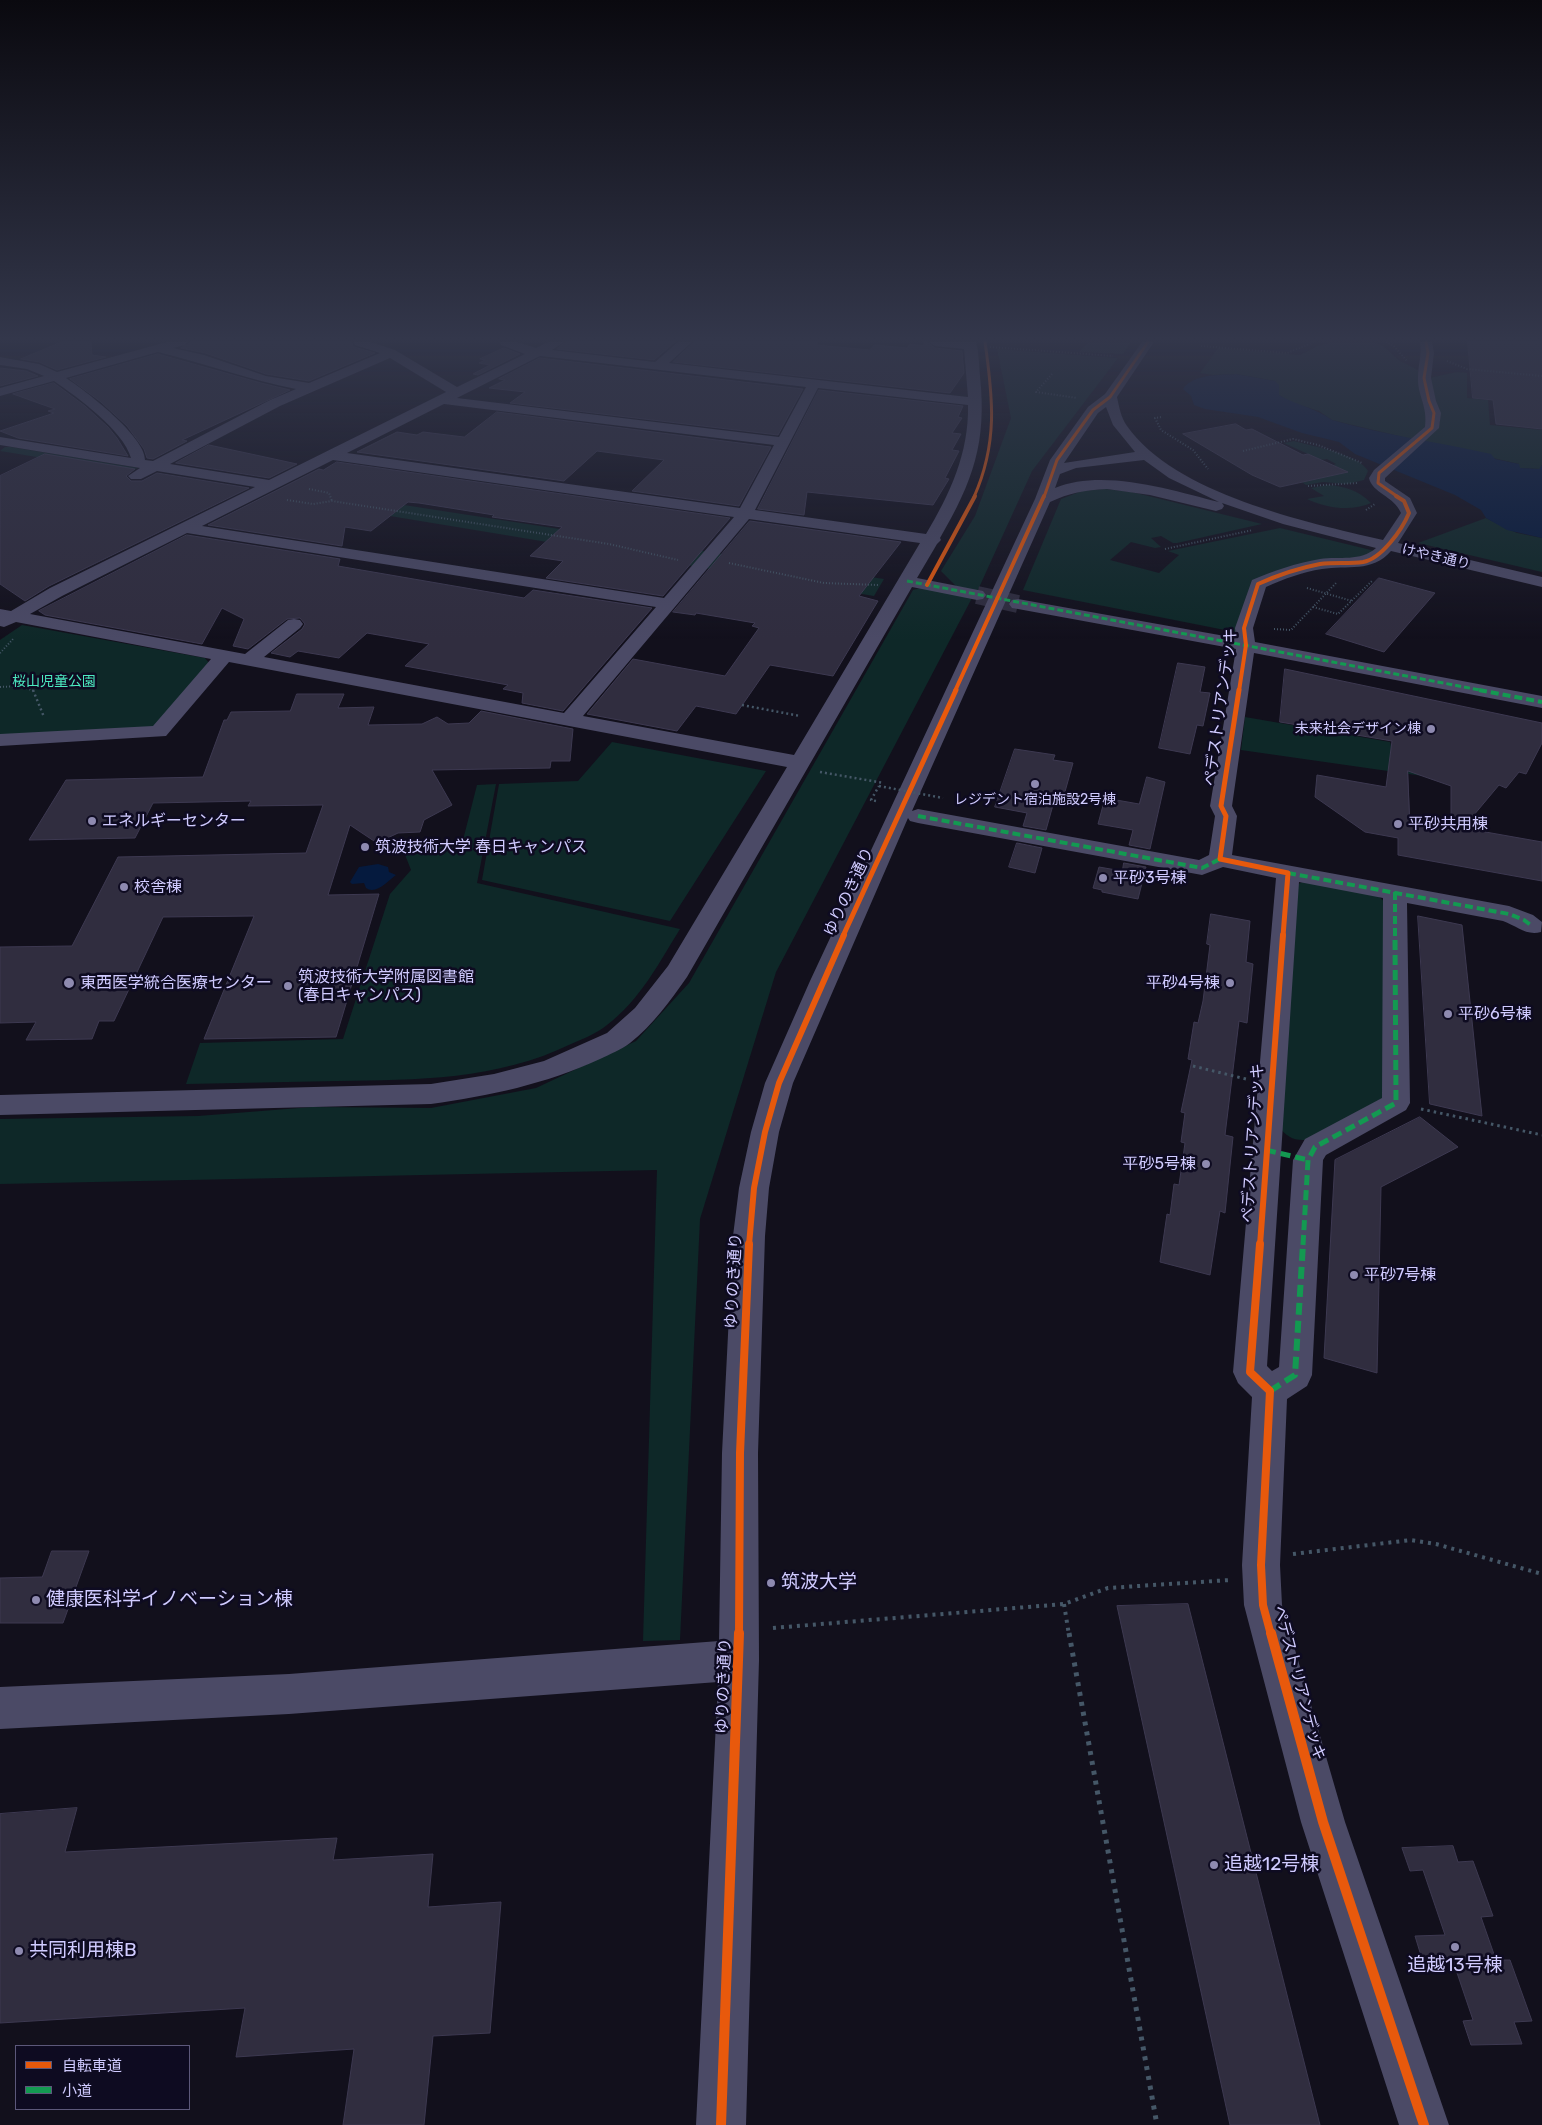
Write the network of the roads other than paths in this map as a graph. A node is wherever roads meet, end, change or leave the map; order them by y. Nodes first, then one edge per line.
1 (129, 441) edge
2 (202, 441) edge
3 (359, 441) edge
4 (776, 441) edge
5 (973, 441) edge
6 (1071, 441) edge
7 (1134, 441) edge
8 (1416, 441) edge
9 (783, 442) joint
10 (2, 446) edge
11 (331, 455) junction
12 (1147, 455) junction
13 (154, 467) junction
14 (136, 470) junction
15 (271, 485) junction
16 (1048, 485) junction
17 (255, 493) junction
18 (745, 514) junction
19 (1272, 516) junction
20 (186, 528) junction
21 (932, 540) junction
22 (1389, 546) junction
23 (535, 568) dead end
24 (522, 581) junction
25 (907, 581) junction
26 (1542, 582) edge
27 (977, 595) tunnel mouth
28 (668, 604) junction
29 (1018, 604) tunnel mouth
30 (3, 619) edge
31 (294, 624) dead end
32 (1245, 637) junction
33 (224, 656) junction
34 (248, 661) junction
35 (1542, 702) edge
36 (570, 719) junction
37 (0, 740) edge
38 (798, 765) junction
39 (918, 816) dead end
40 (1220, 859) junction
41 (1288, 873) junction
42 (1395, 892) junction
43 (1532, 926) dead end
44 (0, 1105) edge
45 (1266, 1150) junction
46 (1308, 1160) junction
47 (1270, 1391) junction
48 (739, 1660) junction
49 (0, 1708) edge
50 (721, 2125) edge
51 (1424, 2125) edge

1 - 14 street
2 - 13 street
3 - 11 street
4 - 9 street
5 - 21 street
6 - 16 street, ゆりのき通り
7 - 12 street
8 - 22 street, ペデストリアンデッキ
9 - 18 street
10 - 14 street
11 - 15 street
11 - 18 street
12 - 16 street
12 - 19 street
13 - 14 street
13 - 15 street
14 - 17 street
15 - 17 street
16 - 19 street
16 - 48 street, ゆりのき通り
17 - 20 street
18 - 21 street
18 - 28 street
19 - 22 street, けやき通り
20 - 24 street
20 - 30 street
21 - 25 street
22 - 26 street, けやき通り
22 - 32 street, ペデストリアンデッキ
23 - 24 street
24 - 28 street
25 - 27 street
25 - 38 street
28 - 36 street
29 - 32 street
30 - 33 street
31 - 34 street
32 - 35 street
32 - 40 street, ペデストリアンデッキ
33 - 34 street
33 - 37 street
34 - 36 street
36 - 38 street
38 - 44 street
39 - 40 street
40 - 41 street
41 - 42 street
41 - 45 street, ペデストリアンデッキ
42 - 43 street
42 - 46 street
45 - 46 street
45 - 47 street, ペデストリアンデッキ
46 - 47 street
47 - 51 street, ペデストリアンデッキ
48 - 49 street
48 - 50 street, ゆりのき通り

